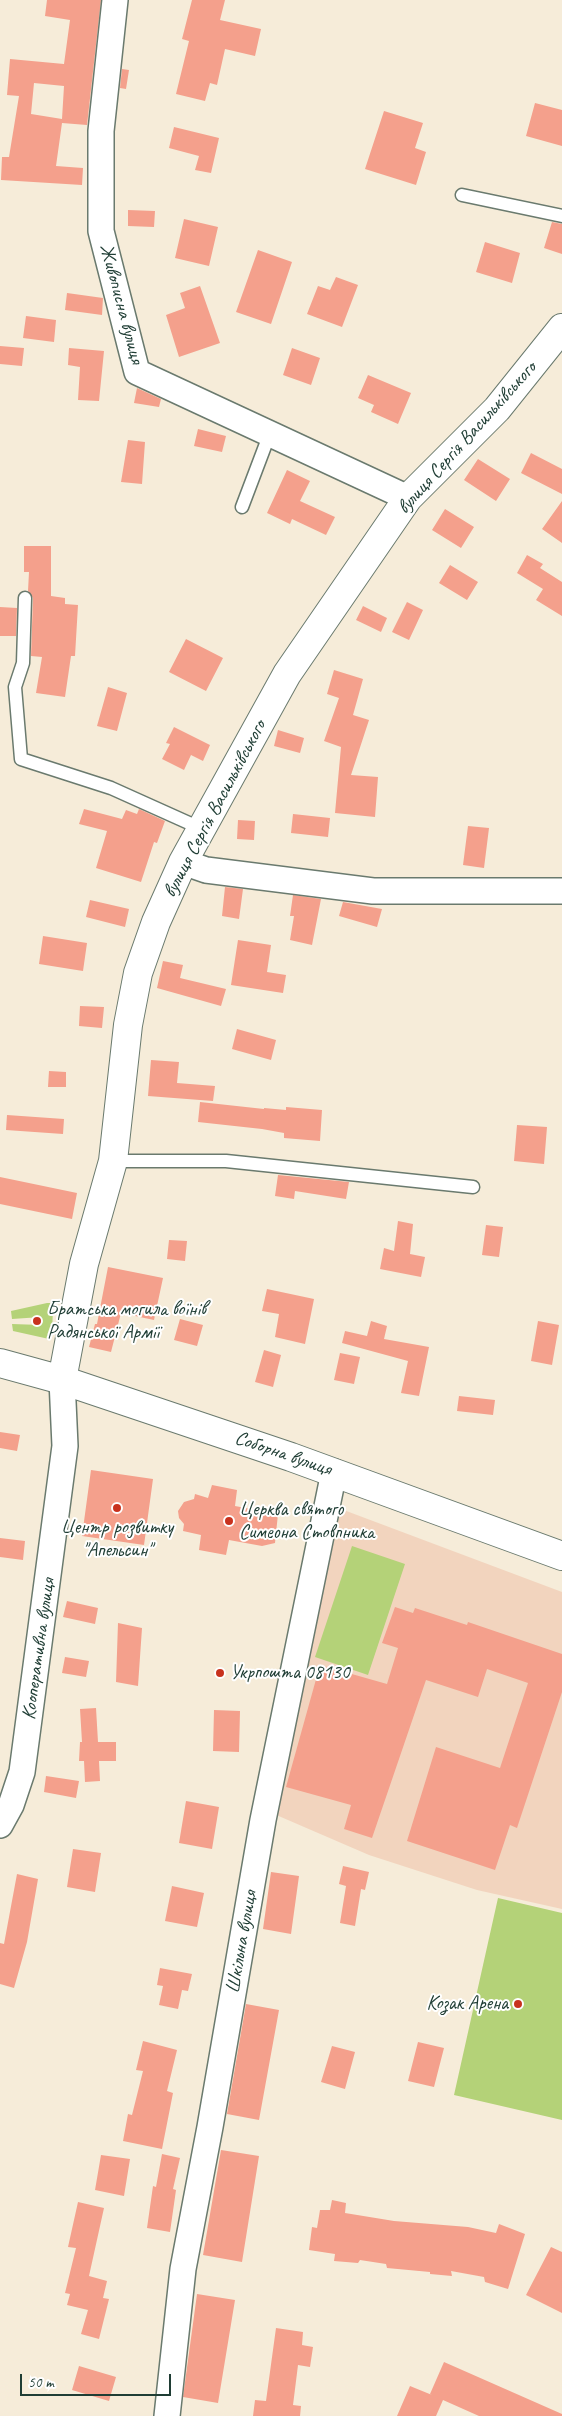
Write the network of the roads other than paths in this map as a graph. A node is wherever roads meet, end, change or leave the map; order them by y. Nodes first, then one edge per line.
1 (115, 0) edge
2 (462, 195) dead end
3 (562, 216) edge
4 (562, 328) edge
5 (270, 433) junction
6 (408, 498) junction
7 (242, 507) dead end
8 (25, 598) dead end
9 (200, 828) junction
10 (183, 862) junction
11 (562, 891) edge
12 (113, 1161) junction
13 (473, 1187) dead end
14 (0, 1363) edge
15 (62, 1380) junction
16 (334, 1472) junction
17 (562, 1556) edge
18 (0, 1824) edge
19 (168, 2416) edge

1 - 5 street, Живописна вулиця
2 - 3 lane
4 - 6 street, вулиця Сергія Васильківського
5 - 6 street, Живописна вулиця
5 - 7 lane
6 - 9 street, вулиця Сергія Васильківського
8 - 9 lane
9 - 10 street, вулиця Сергія Васильківського
10 - 11 street
10 - 12 street, вулиця Сергія Васильківського
12 - 13 lane
12 - 15 street, вулиця Сергія Васильківського
14 - 15 street, Соборна вулиця
15 - 16 street, Соборна вулиця
15 - 18 street, Кооперативна вулиця
16 - 17 street, Соборна вулиця
16 - 19 street, Шкільна вулиця

